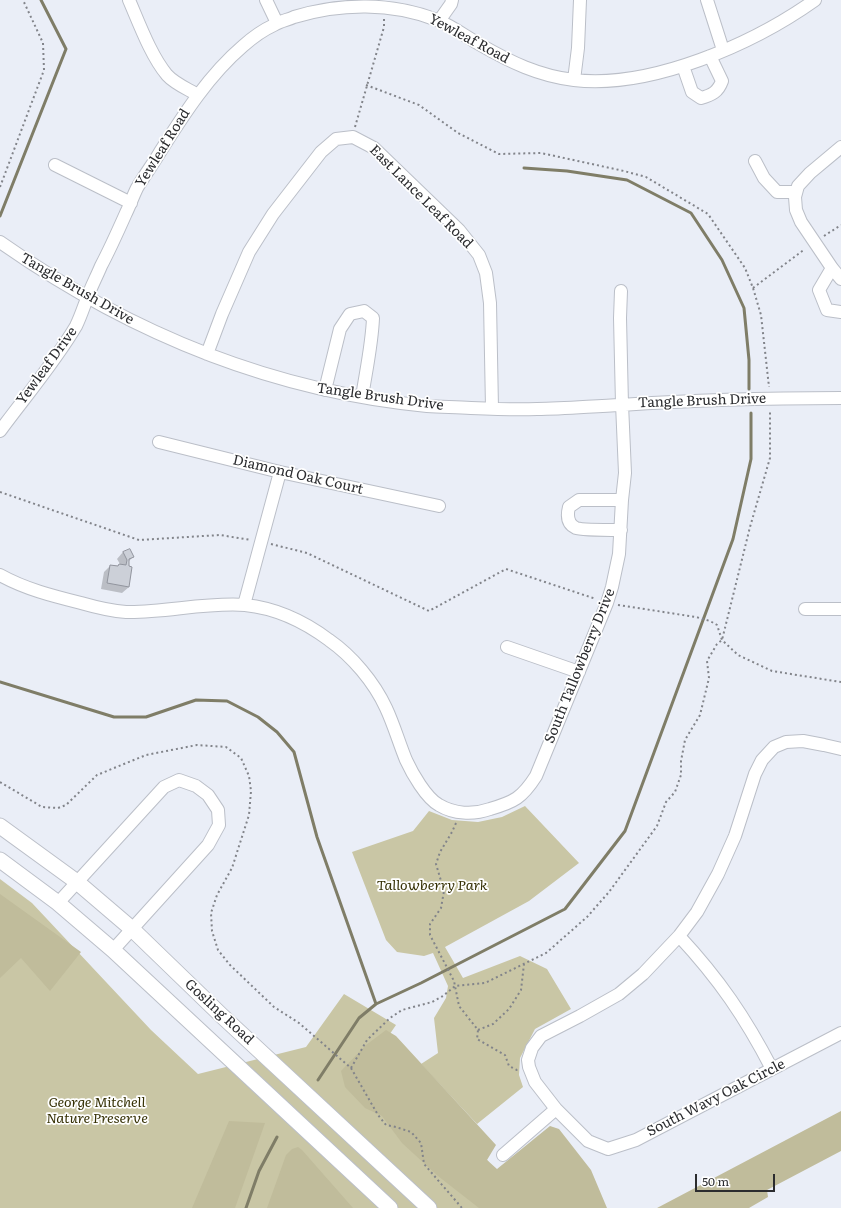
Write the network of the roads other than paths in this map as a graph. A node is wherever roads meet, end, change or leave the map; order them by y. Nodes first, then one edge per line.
1 (129, 0) edge
2 (266, 0) edge
3 (452, 0) edge
4 (580, 0) edge
5 (707, 0) edge
6 (815, 0) edge
7 (439, 21) junction
8 (277, 23) junction
9 (723, 50) junction
10 (710, 56) junction
11 (682, 66) junction
12 (574, 80) junction
13 (198, 95) junction
14 (841, 147) edge
15 (755, 161) dead end
16 (55, 164) dead end
17 (796, 192) junction
18 (131, 203) junction
19 (0, 242) edge
20 (832, 268) junction
21 (841, 279) edge
22 (621, 291) dead end
23 (87, 298) junction
24 (841, 312) edge
25 (207, 354) junction
26 (325, 390) junction
27 (362, 397) junction
28 (841, 398) edge
29 (622, 404) junction
30 (492, 408) junction
31 (0, 431) edge
32 (159, 442) dead end
33 (280, 472) junction
34 (622, 500) junction
35 (438, 506) dead end
36 (621, 530) junction
37 (0, 575) edge
38 (244, 605) junction
39 (805, 609) dead end
40 (841, 609) edge
41 (506, 647) dead end
42 (578, 672) junction
43 (841, 749) edge
44 (0, 826) edge
45 (0, 860) edge
46 (77, 882) junction
47 (58, 903) junction
48 (132, 929) junction
49 (679, 936) junction
50 (113, 950) junction
51 (841, 1033) edge
52 (772, 1069) junction
53 (556, 1109) junction
54 (503, 1155) dead end
55 (390, 1208) edge
56 (429, 1208) edge

1 - 13 street
2 - 8 street
3 - 7 street
4 - 12 street
5 - 9 street
6 - 9 street, Yewleaf Road
7 - 8 street, Yewleaf Road
7 - 12 street, Yewleaf Road
8 - 13 street, Yewleaf Road
9 - 10 street, Yewleaf Road
10 - 11 street, Yewleaf Road
10 - 11 street
11 - 12 street, Yewleaf Road
13 - 18 street, Yewleaf Road
14 - 17 street
15 - 17 street
16 - 18 street, Yewleaf Road
17 - 20 street
18 - 23 street, Yewleaf Road
19 - 23 street, Tangle Brush Drive
20 - 21 street
20 - 24 street
22 - 29 street, South Tallowberry Drive
23 - 25 street, Tangle Brush Drive
23 - 31 street, Yewleaf Drive
25 - 26 street, Tangle Brush Drive
25 - 30 street, East Lance Leaf Road
26 - 27 street, Tangle Brush Drive
26 - 27 street
27 - 30 street, Tangle Brush Drive
28 - 29 street, Tangle Brush Drive
29 - 30 street, Tangle Brush Drive
29 - 34 street, South Tallowberry Drive
32 - 33 street, Diamond Oak Court
33 - 35 street, Diamond Oak Court
33 - 38 street
34 - 36 street, South Tallowberry Drive
34 - 36 street
36 - 42 street, South Tallowberry Drive
37 - 38 street, South Tallowberry Drive
38 - 42 street, South Tallowberry Drive
39 - 40 street
41 - 42 street
43 - 49 street
44 - 46 main road, Gosling Road
45 - 47 main road, Gosling Road
46 - 47 street
46 - 48 main road, Gosling Road
46 - 48 street
47 - 50 main road, Gosling Road
48 - 50 street
48 - 56 main road, Gosling Road
49 - 52 street
49 - 53 street
50 - 55 main road, Gosling Road
51 - 52 street, South Wavy Oak Circle
52 - 53 street, South Wavy Oak Circle
53 - 54 street

